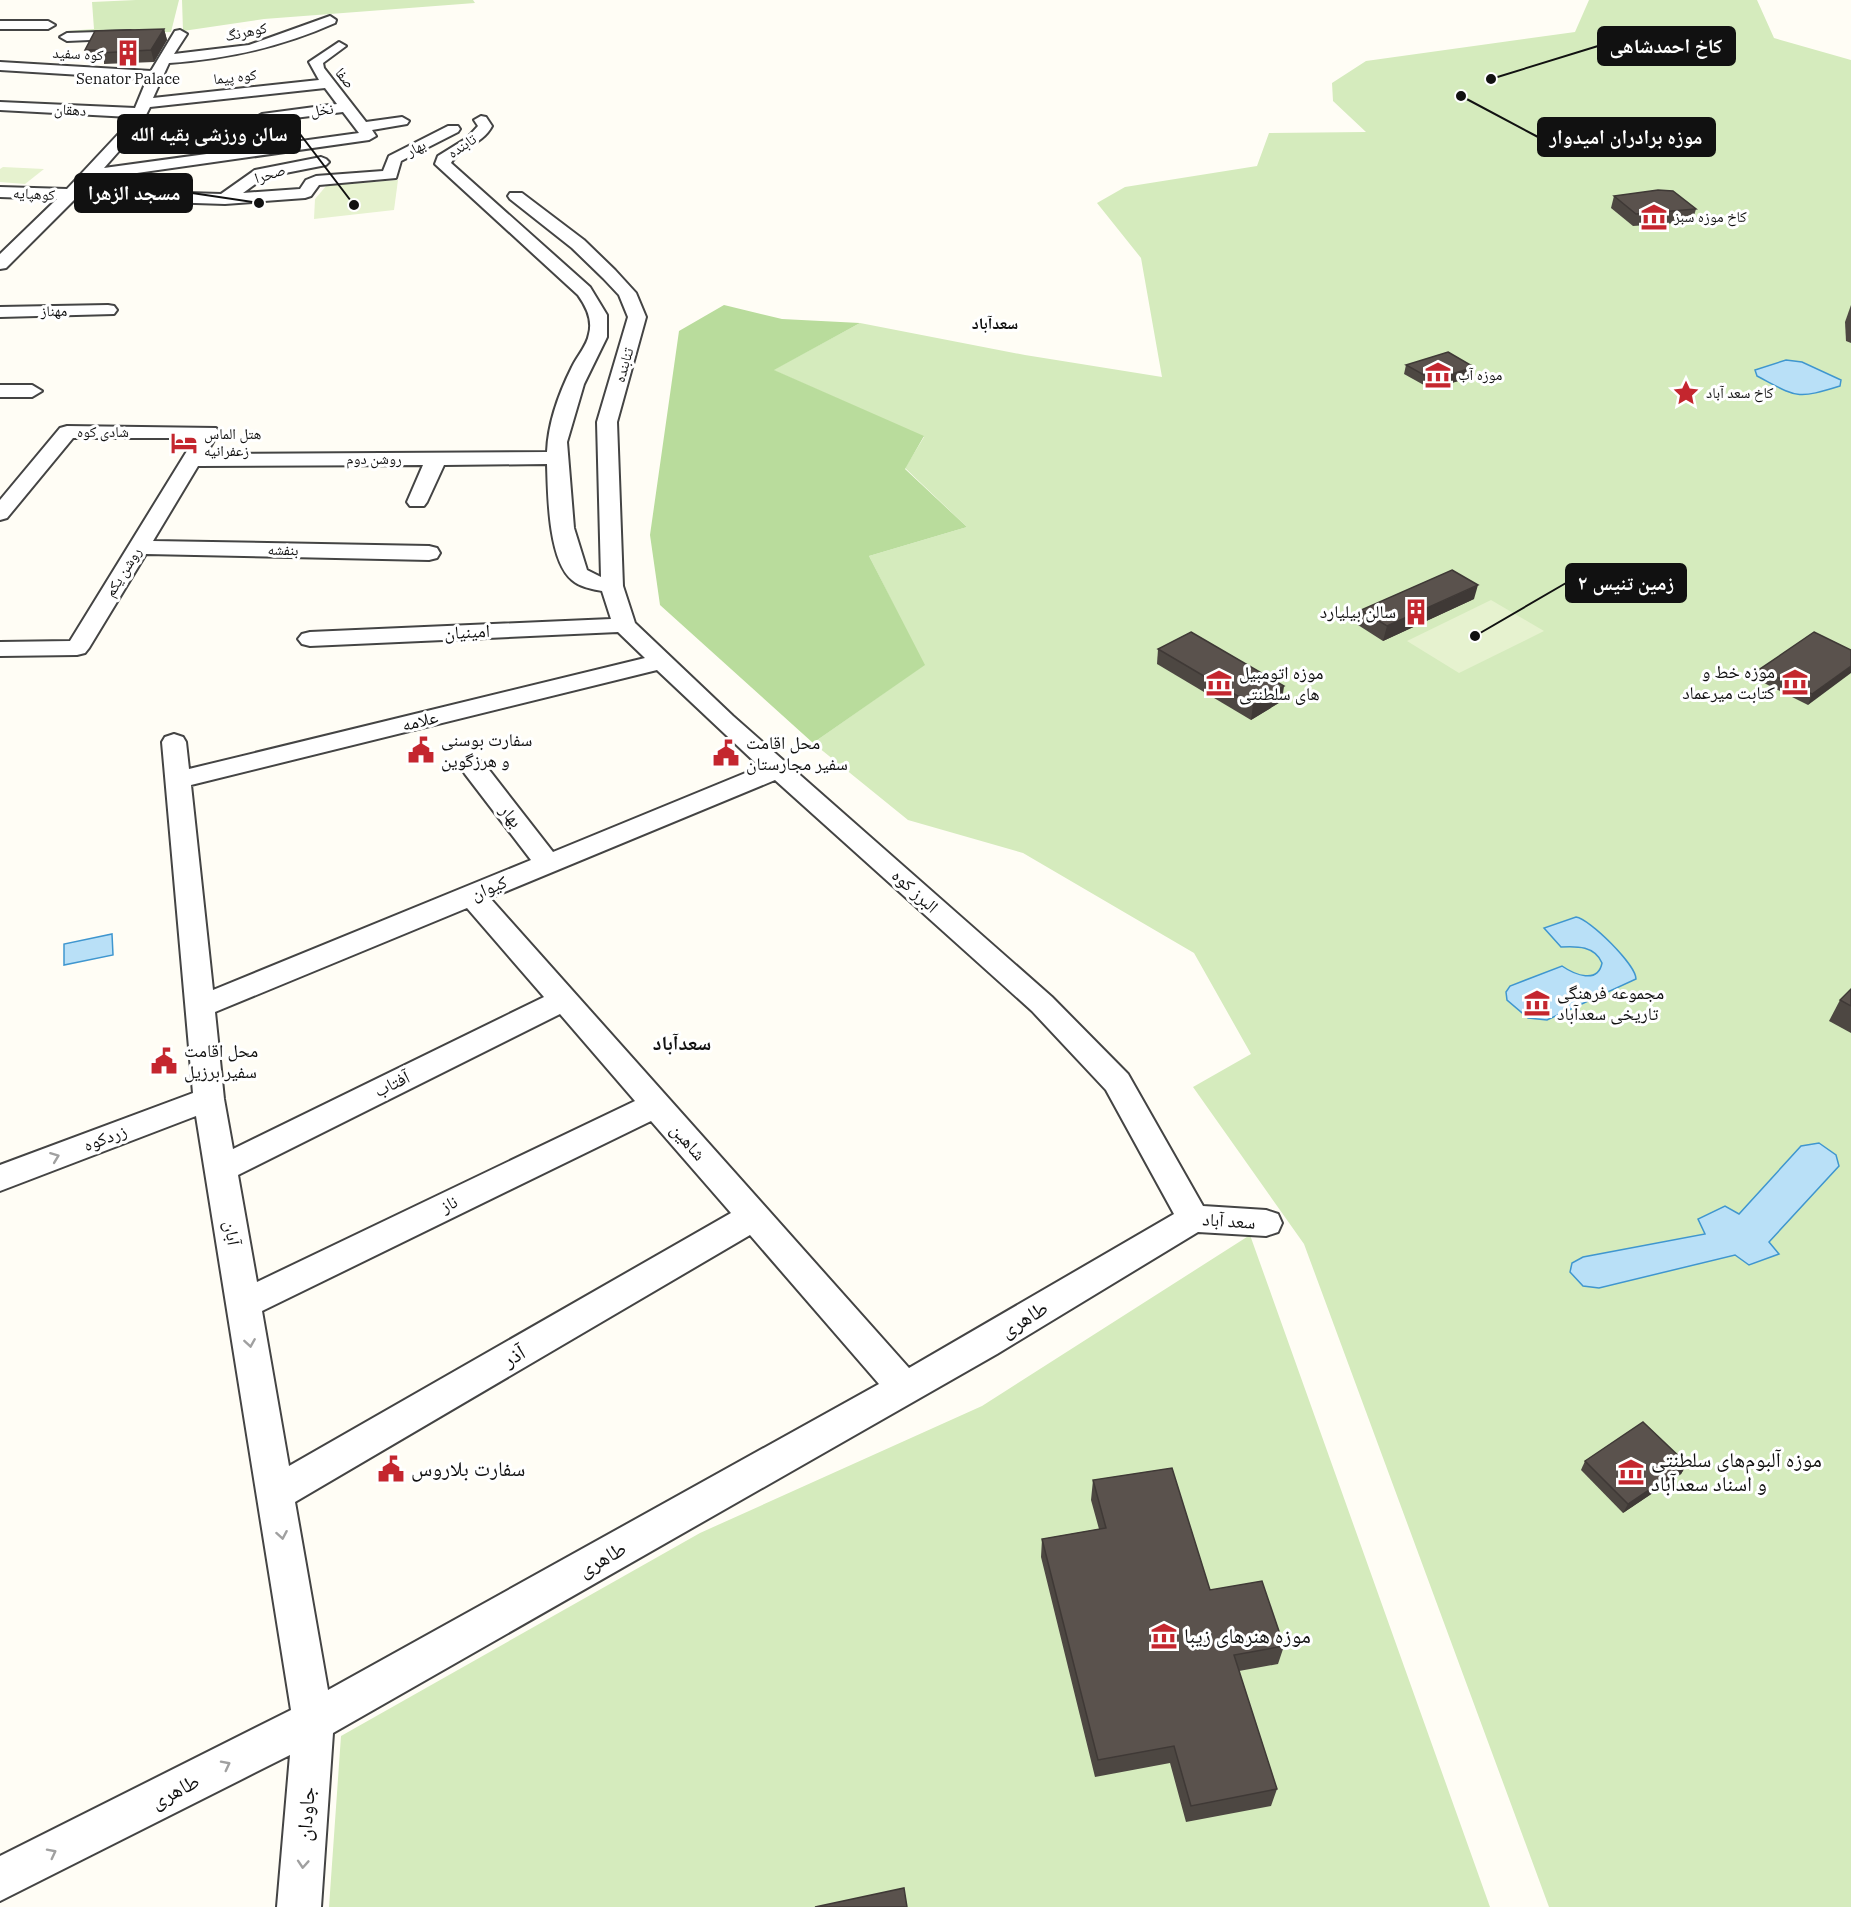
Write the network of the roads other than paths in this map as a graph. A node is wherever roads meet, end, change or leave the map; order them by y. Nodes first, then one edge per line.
1 (330, 20) dead end
2 (0, 25) edge
3 (48, 25) dead end
4 (173, 34) dead end
5 (145, 35) edge
6 (67, 37) dead end
7 (339, 46) dead end
8 (165, 59) junction
9 (0, 66) edge
10 (155, 75) junction
11 (328, 83) junction
12 (0, 106) edge
13 (347, 107) junction
14 (143, 108) junction
15 (262, 118) dead end
16 (482, 120) dead end
17 (222, 121) dead end
18 (402, 121) dead end
19 (453, 129) dead end
20 (130, 130) junction
21 (366, 131) junction
22 (377, 158) dead end
23 (321, 162) dead end
24 (422, 165) dead end
25 (392, 166) junction
26 (90, 175) junction
27 (0, 192) edge
28 (68, 196) junction
29 (516, 196) dead end
30 (225, 199) junction
31 (1, 262) edge
32 (108, 310) dead end
33 (0, 312) edge
34 (0, 391) edge
35 (32, 391) dead end
36 (209, 432) joint
37 (556, 458) junction
38 (436, 459) junction
39 (192, 460) junction
40 (417, 502) dead end
41 (3, 504) edge
42 (138, 548) junction
43 (429, 553) dead end
44 (612, 586) junction
45 (624, 625) junction
46 (310, 639) dead end
47 (0, 649) edge
48 (663, 662) junction
49 (174, 742) dead end
50 (474, 768) dead end
51 (778, 769) junction
52 (177, 780) junction
53 (548, 864) junction
54 (472, 895) junction
55 (563, 1000) junction
56 (200, 1007) junction
57 (209, 1099) junction
58 (655, 1105) junction
59 (221, 1169) junction
60 (0, 1178) edge
61 (753, 1217) junction
62 (1193, 1219) junction
63 (1266, 1223) dead end
64 (243, 1304) junction
65 (904, 1388) junction
66 (275, 1494) junction
67 (314, 1721) junction
68 (0, 1880) edge
69 (299, 1907) edge

1 - 8 street, کوهرنگ
2 - 3 street
4 - 8 street
5 - 6 street
7 - 11 street, صفا
8 - 10 street
9 - 10 street, کوه سفید
10 - 14 street
11 - 13 street, صفا
11 - 14 street, کوه پیما
12 - 14 street, دهقان
13 - 15 street, نخل
13 - 21 street, صفا
14 - 20 street
16 - 37 street, تابنده
17 - 20 street
18 - 21 street
19 - 25 street, بهار
20 - 26 street
21 - 26 street
22 - 25 street
23 - 30 street, صحرا
24 - 25 street
25 - 30 street, کوهپایه
26 - 28 street
27 - 28 street, کوهپایه
28 - 30 street, کوهپایه
28 - 31 street
29 - 44 street, تنابنده
32 - 33 street, مهناز
34 - 35 street
36 - 39 street, روشن یکم
36 - 41 street, شادی کوه
37 - 38 street, روشن دوم
37 - 44 street
38 - 39 street, روشن دوم
38 - 40 street
39 - 42 street, روشن یکم
42 - 43 street, بنفشه
42 - 47 street, روشن یکم
44 - 45 street, البرز کوه
45 - 46 street, امینیان
45 - 48 street, البرز کوه
48 - 51 street, البرز کوه
48 - 52 street, علامه
49 - 52 street, آبان
50 - 53 street, بهار
51 - 53 street, کیوان
51 - 62 street, البرز کوه
52 - 56 street, آبان
53 - 54 street, کیوان
54 - 55 street, شاهین
54 - 56 street, کیوان
55 - 58 street, شاهین
55 - 59 street, آفتاب
56 - 57 street, آبان
57 - 59 street, آبان
60 -> 57 street, زردکوه
58 - 61 street, شاهین
58 - 64 street, ناز
59 - 64 street, آبان
61 - 65 street, شاهین
61 - 66 street, آذر
62 - 63 street, سعد آباد
62 - 65 street, طاهری
64 -> 66 street, آبان
65 - 67 street, طاهری
66 -> 67 street, آبان
68 -> 67 street, طاهری
67 -> 69 street, جاودان

